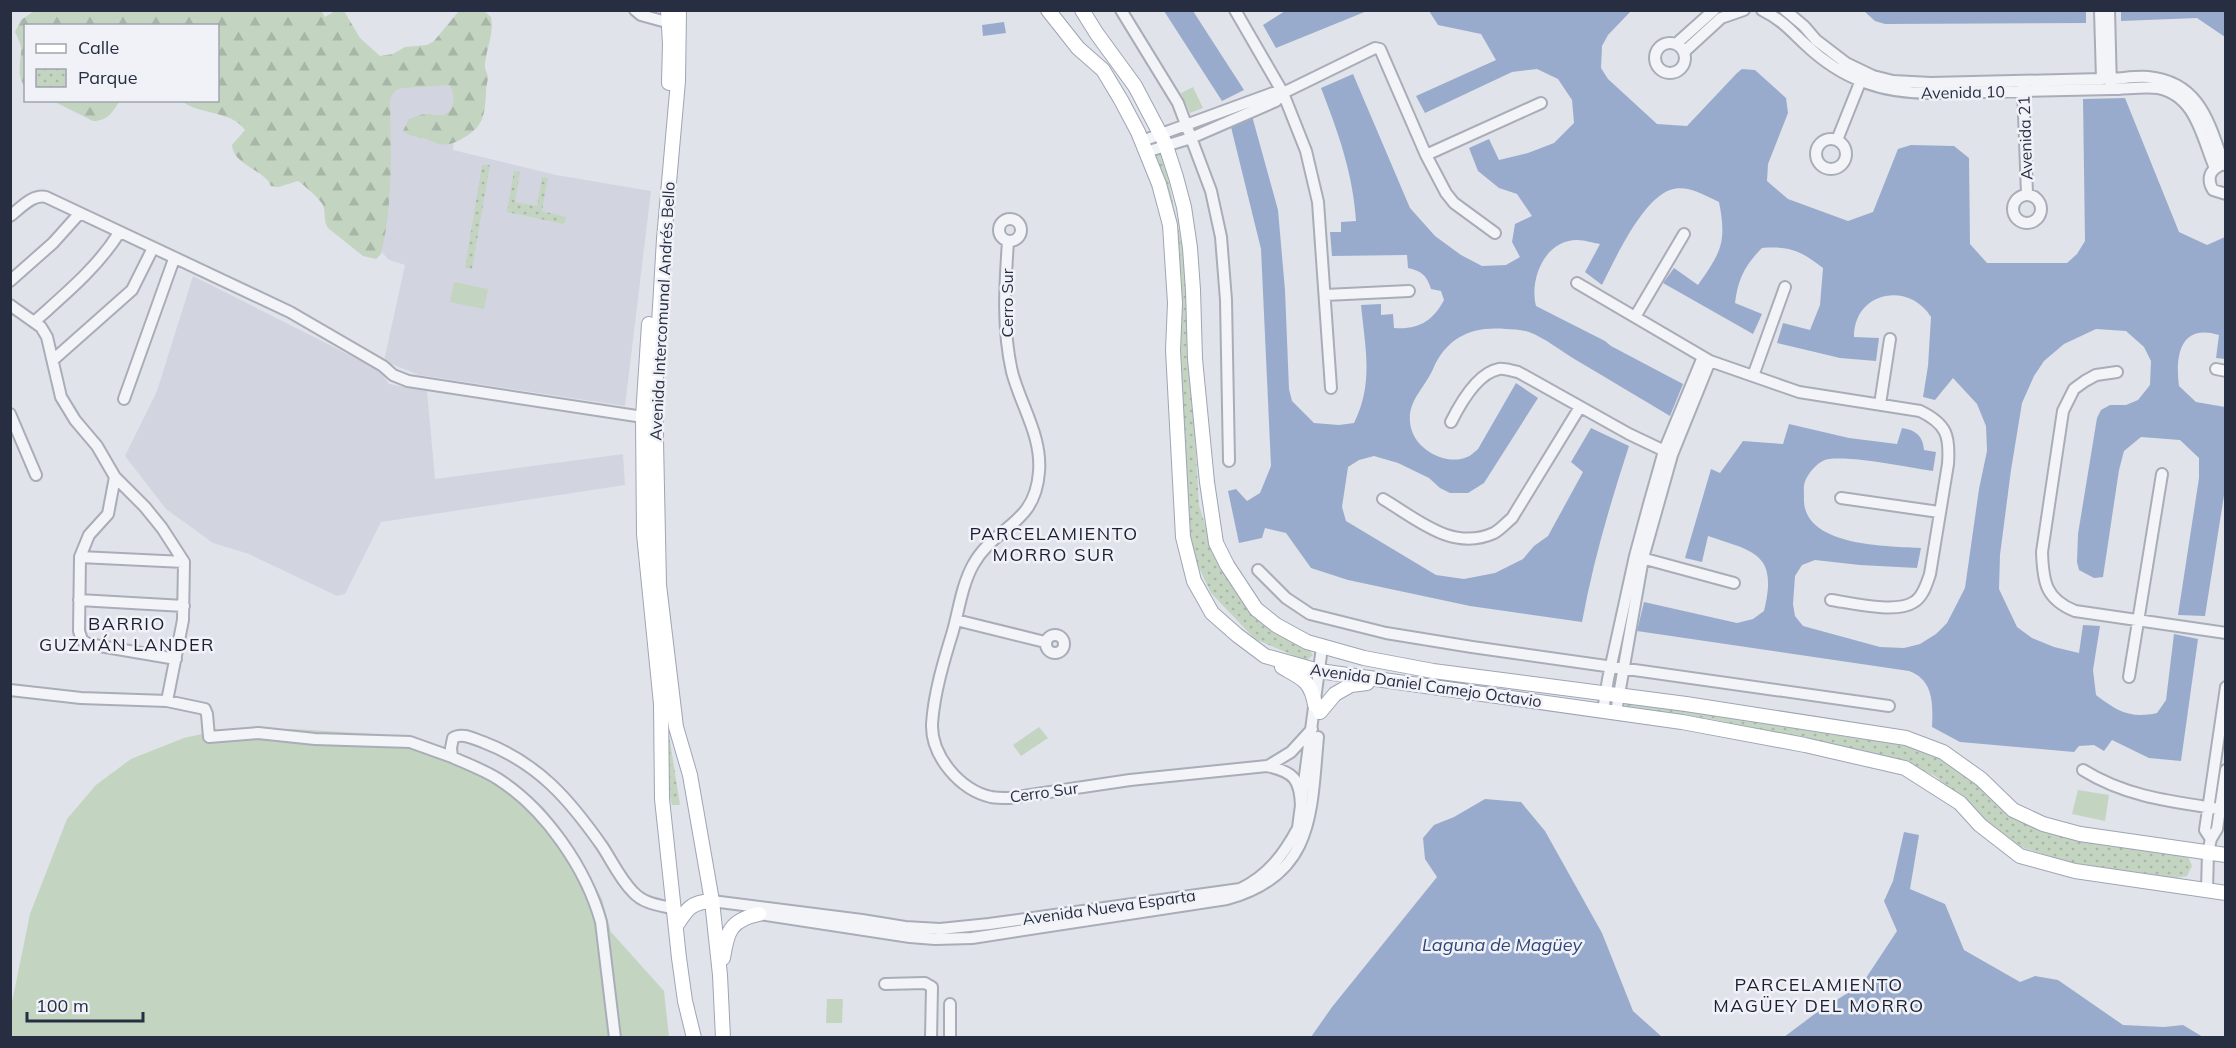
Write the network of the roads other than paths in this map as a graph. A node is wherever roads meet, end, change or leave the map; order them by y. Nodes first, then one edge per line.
1 (635, 10) edge
2 (679, 10) edge
3 (1048, 10) edge
4 (1082, 10) edge
5 (1121, 10) edge
6 (1235, 10) edge
7 (1714, 10) edge
8 (1744, 10) edge
9 (1762, 10) edge
10 (1785, 10) edge
11 (2100, 10) edge
12 (2109, 10) edge
13 (669, 17) edge
14 (1862, 77) junction
15 (2106, 84) junction
16 (2023, 86) junction
17 (1283, 93) junction
18 (1541, 104) dead end
19 (1186, 124) junction
20 (1191, 138) junction
21 (1163, 140) junction
22 (1837, 140) dead end
23 (1144, 146) junction
24 (1426, 155) junction
25 (2222, 166) edge
26 (2027, 194) dead end
27 (2226, 194) edge
28 (79, 214) junction
29 (10, 216) edge
30 (120, 232) junction
31 (1495, 233) dead end
32 (1684, 234) dead end
33 (1008, 241) dead end
34 (153, 248) junction
35 (174, 259) junction
36 (10, 281) edge
37 (1577, 283) dead end
38 (1785, 287) dead end
39 (1409, 291) dead end
40 (1325, 295) junction
41 (10, 305) edge
42 (994, 316) dead end
43 (1635, 317) junction
44 (34, 322) junction
45 (1004, 322) junction
46 (1890, 339) dead end
47 (1706, 359) junction
48 (53, 360) junction
49 (2117, 372) dead end
50 (1753, 376) junction
51 (1331, 388) dead end
52 (124, 399) dead end
53 (1880, 404) junction
54 (1580, 407) junction
55 (10, 414) edge
56 (643, 417) junction
57 (1451, 422) dead end
58 (1668, 453) junction
59 (1230, 461) dead end
60 (36, 474) dead end
61 (2162, 474) dead end
62 (115, 477) junction
63 (1841, 498) dead end
64 (1383, 499) dead end
65 (1939, 512) junction
66 (80, 557) junction
67 (1639, 557) junction
68 (184, 562) junction
69 (1258, 570) dead end
70 (1734, 583) dead end
71 (80, 600) junction
72 (1831, 600) dead end
73 (184, 606) junction
74 (956, 620) junction
75 (2137, 621) junction
76 (2226, 633) edge
77 (1326, 648) junction
78 (1044, 650) dead end
79 (1265, 656) junction
80 (176, 659) junction
81 (1611, 666) junction
82 (1623, 668) junction
83 (1321, 672) junction
84 (2129, 677) dead end
85 (1380, 680) junction
86 (2226, 687) edge
87 (10, 690) edge
88 (1613, 695) junction
89 (167, 701) junction
90 (1889, 706) dead end
91 (1318, 709) junction
92 (1610, 712) junction
93 (1312, 729) junction
94 (452, 757) junction
95 (1267, 766) junction
96 (2083, 770) dead end
97 (2226, 770) edge
98 (1301, 806) junction
99 (2208, 807) junction
100 (2223, 809) edge
101 (2209, 845) junction
102 (2226, 855) edge
103 (2206, 890) junction
104 (2226, 893) edge
105 (712, 901) junction
106 (675, 909) junction
107 (759, 914) joint
108 (676, 926) junction
109 (720, 975) junction
110 (885, 984) dead end
111 (950, 1004) dead end
112 (615, 1038) edge
113 (694, 1038) edge
114 (723, 1038) edge
115 (931, 1038) edge
116 (950, 1038) edge

1 - 13 street
2 - 105 main road, Avenida Intercomunal Andrés Bello
3 - 23 main road, Avenida Daniel Camejo Octavio
4 - 21 main road, Avenida Daniel Camejo Octavio
5 - 19 street
6 - 17 street
7 - 8 street
9 - 14 street, Avenida 10
10 - 14 street, Avenida 10
11 - 15 street
12 - 15 street
13 - 56 main road, Avenida Intercomunal Andrés Bello
14 - 16 street, Avenida 10
14 - 22 street
15 - 16 street, Avenida 10
15 - 25 street, Avenida 10
16 - 26 street, Avenida 21
17 - 19 street
17 - 20 street
17 - 24 street
17 - 40 street
18 - 24 street
19 - 20 street
19 - 21 street
20 - 21 street
20 - 59 street
21 - 23 street
21 - 77 main road, Avenida Daniel Camejo Octavio
23 - 79 main road, Avenida Daniel Camejo Octavio
24 - 31 street
25 - 27 street, Avenida 10
28 - 29 street
28 - 30 street
28 - 36 street
30 - 34 street
30 - 44 street
32 - 43 street
33 - 45 street, Cerro Sur
34 - 35 street
34 - 48 street
35 - 52 street
35 - 56 street
37 - 43 street
38 - 50 street
39 - 40 street
40 - 51 street
41 - 44 street
42 - 45 street
43 - 47 street
44 - 48 street
45 - 74 street, Cerro Sur
46 - 53 street
47 - 50 street
47 - 58 street
48 - 62 street
49 - 75 street
50 - 53 street
53 - 65 street
54 - 57 street
54 - 58 street
54 - 64 street
55 - 60 street
56 - 106 main road, Avenida Intercomunal Andrés Bello
58 - 67 street
61 - 75 street
62 - 66 street
62 - 68 street
63 - 65 street
65 - 72 street
66 - 68 street
66 - 71 street
67 - 70 street
67 - 81 street
67 - 82 street
68 - 73 street
69 - 81 street
71 - 73 street
71 - 80 street
73 - 80 street
74 - 78 street
74 - 95 street, Cerro Sur
75 - 76 street
75 - 84 street
77 - 83 street, Avenida Nueva Esparta
77 - 88 main road, Avenida Daniel Camejo Octavio
79 - 83 main road, Avenida Daniel Camejo Octavio
79 - 91 main road
80 - 89 street
81 - 82 street
81 - 88 street
82 - 88 street
82 - 90 street
83 - 85 main road, Avenida Daniel Camejo Octavio
83 - 91 street, Avenida Nueva Esparta
85 - 91 main road
85 - 92 main road, Avenida Daniel Camejo Octavio
86 - 99 street
87 - 89 street
88 - 92 street
88 - 101 main road, Avenida Daniel Camejo Octavio
89 - 94 street
91 - 93 street, Avenida Nueva Esparta
91 - 107 street, Avenida Nueva Esparta
92 - 103 main road, Avenida Daniel Camejo Octavio
93 - 95 street, Cerro Sur
93 - 98 street, Avenida Nueva Esparta
94 - 106 street
94 - 112 street
95 - 98 street, Cerro Sur
96 - 99 street
97 - 100 street
98 - 105 street, Avenida Nueva Esparta
99 - 100 street
99 - 101 street
100 - 101 street
101 - 102 main road, Avenida Daniel Camejo Octavio
101 - 103 street
103 - 104 main road, Avenida Daniel Camejo Octavio
105 - 108 main road
105 - 109 main road, Avenida Intercomunal Andrés Bello
106 - 108 main road, Avenida Intercomunal Andrés Bello
107 - 109 main road
108 - 113 main road, Avenida Intercomunal Andrés Bello
109 - 114 main road, Avenida Intercomunal Andrés Bello
110 - 115 street
111 - 116 street

